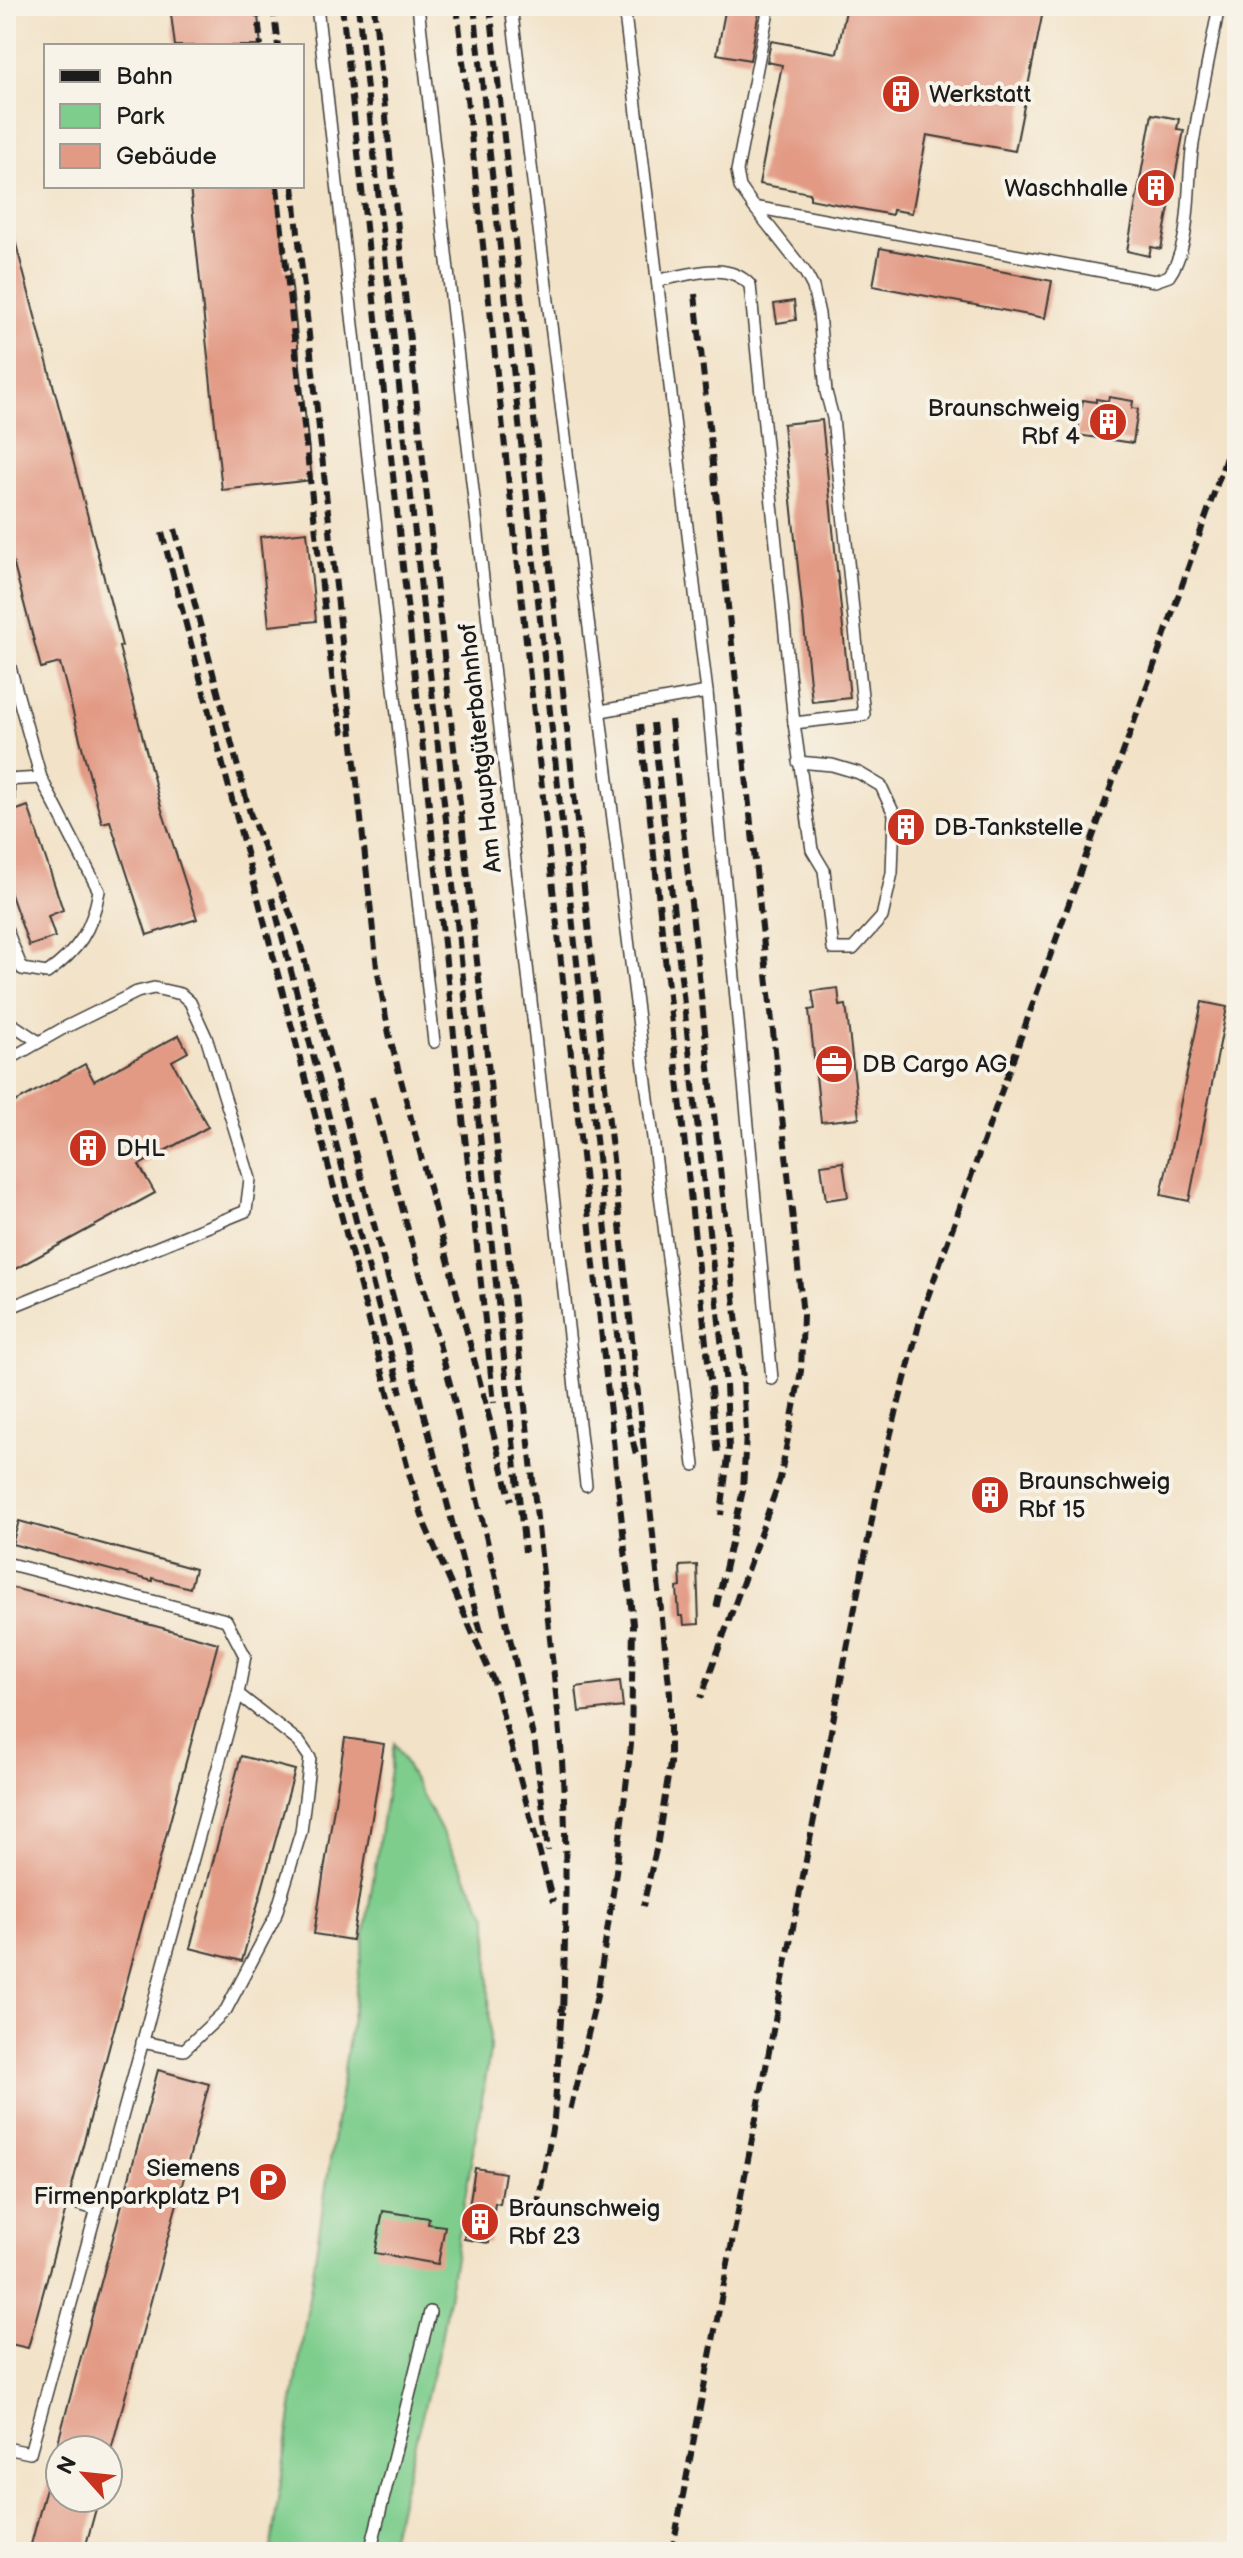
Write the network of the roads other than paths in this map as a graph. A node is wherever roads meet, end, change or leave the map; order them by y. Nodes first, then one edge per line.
1 (317, 6) edge
2 (418, 6) edge
3 (511, 6) edge
4 (624, 6) edge
5 (769, 6) edge
6 (1219, 6) edge
7 (754, 207) junction
8 (659, 280) junction
9 (6, 653) edge
10 (707, 692) junction
11 (601, 711) junction
12 (794, 723) junction
13 (798, 762) junction
14 (41, 778) junction
15 (7, 780) edge
16 (6, 804) edge
17 (6, 928) edge
18 (6, 1020) edge
19 (39, 1042) junction
20 (434, 1042) dead end
21 (6, 1061) edge
22 (6, 1309) edge
23 (772, 1379) dead end
24 (694, 1465) dead end
25 (586, 1485) dead end
26 (6, 1563) edge
27 (238, 1694) junction
28 (142, 2042) junction
29 (68, 2201) dead end
30 (95, 2209) junction
31 (430, 2312) dead end
32 (6, 2448) edge
33 (370, 2552) edge

1 - 20 lane
2 - 25 lane, Am Hauptgüterbahnhof
3 - 11 lane
4 - 8 lane
5 - 7 lane
6 - 7 lane
7 - 12 lane
8 - 10 lane
8 - 12 lane
9 - 14 lane
10 - 11 lane
10 - 23 lane
11 - 24 lane
12 - 13 lane
13 - 13 lane
14 - 15 lane
14 - 17 lane
15 - 16 lane
18 - 19 lane
19 - 21 lane
19 - 22 lane
26 - 27 lane
27 - 28 lane
27 - 28 lane
28 - 30 lane
29 - 30 lane
30 - 32 lane
31 - 33 lane

